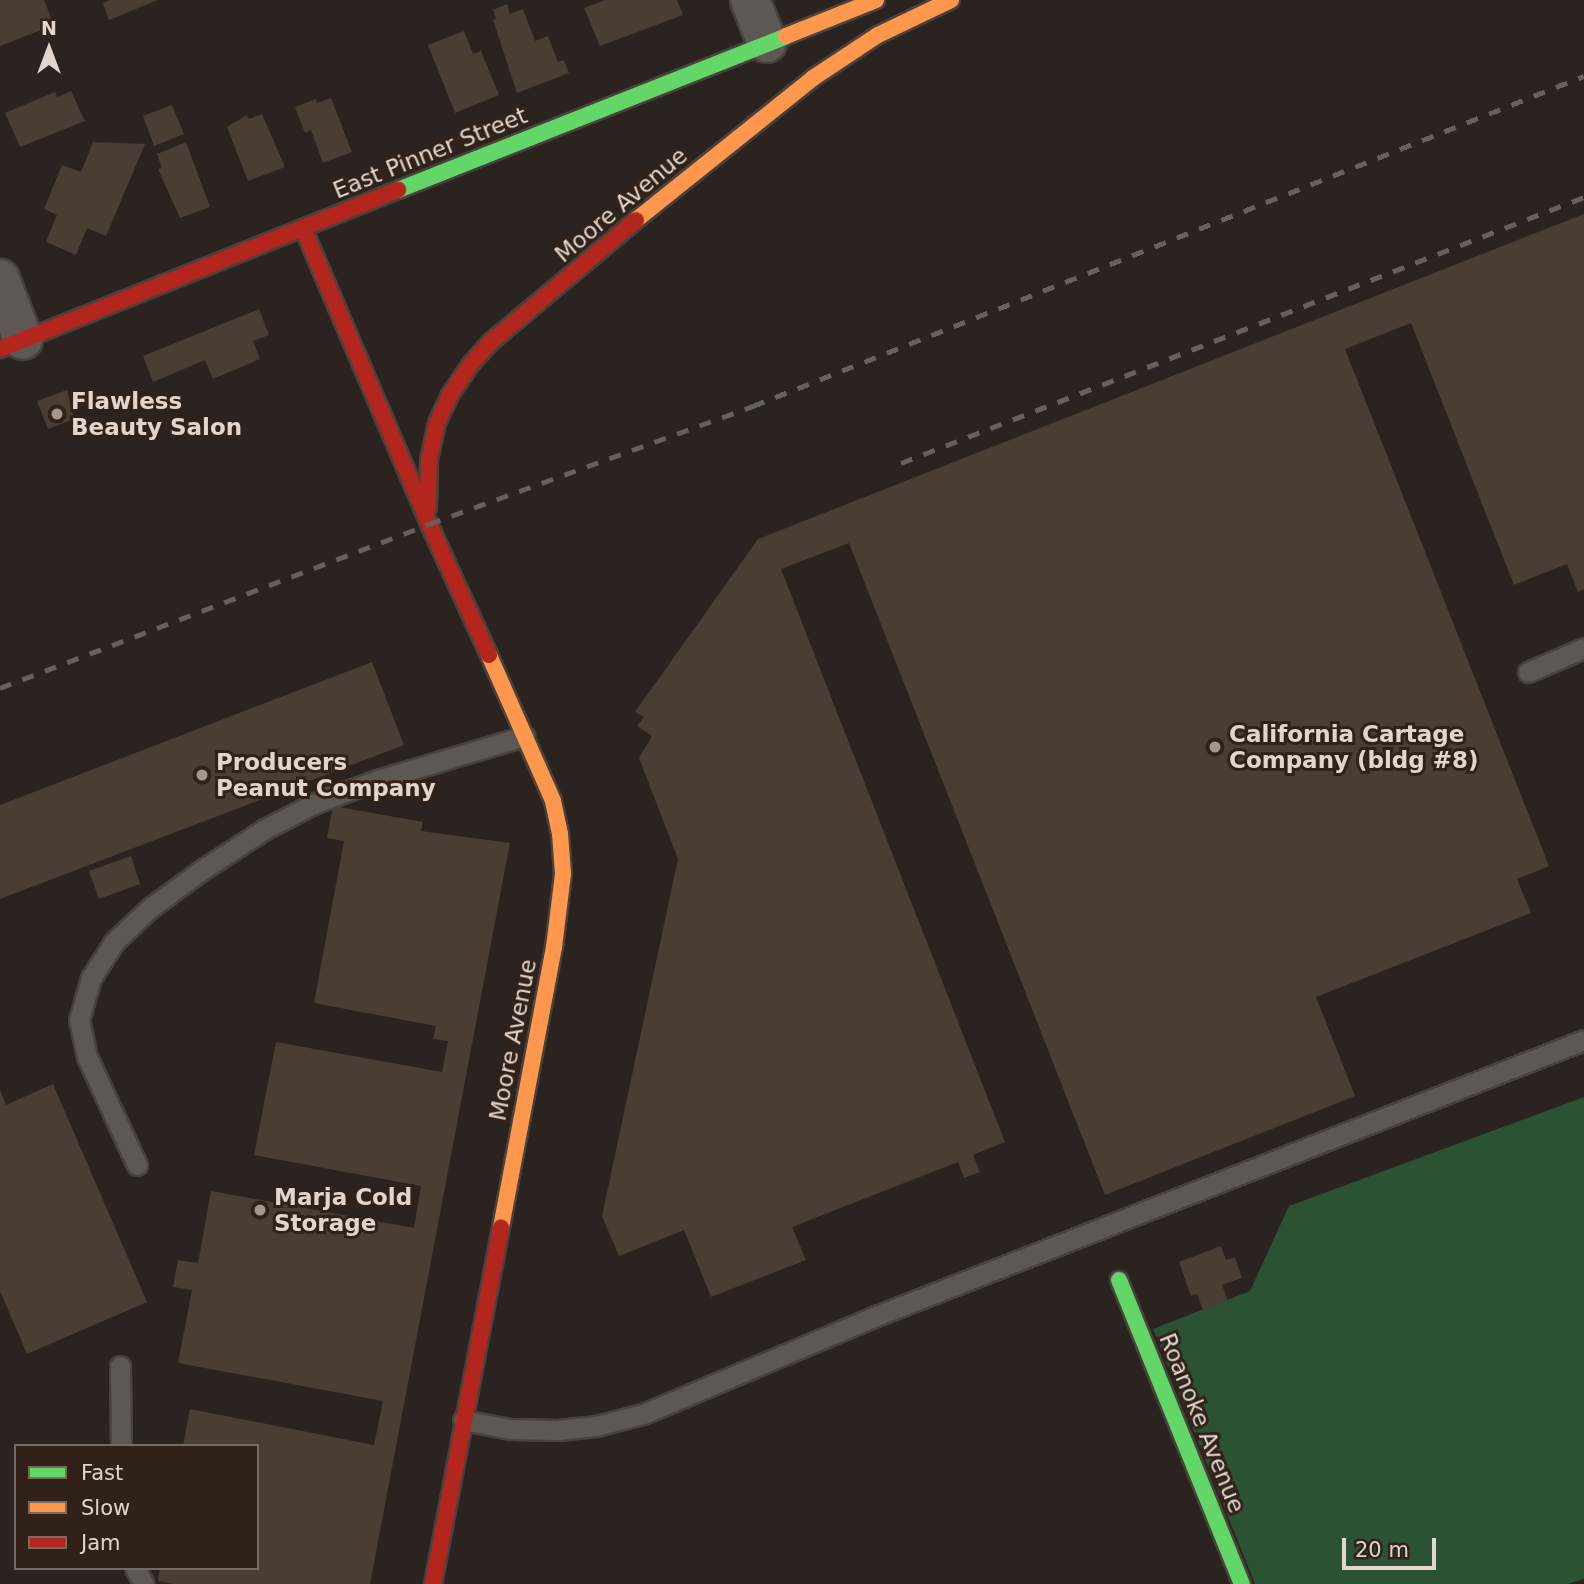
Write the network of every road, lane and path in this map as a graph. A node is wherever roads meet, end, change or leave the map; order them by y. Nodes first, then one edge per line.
1 (750, 0) edge
2 (876, 0) edge
3 (951, 0) edge
4 (767, 43) junction
5 (303, 228) junction
6 (0, 279) edge
7 (12, 344) edge
8 (429, 524) junction
9 (1584, 648) edge
10 (1528, 672) dead end
11 (525, 736) junction
12 (1584, 1040) edge
13 (137, 1165) dead end
14 (1119, 1280) dead end
15 (120, 1366) dead end
16 (463, 1420) junction
17 (121, 1444) edge
18 (433, 1584) edge
19 (1242, 1584) edge

1 - 4 street
2 - 4 street, East Pinner Street
3 - 8 street, Moore Avenue
4 - 5 street, East Pinner Street
5 - 7 street, East Pinner Street
5 - 8 street, Moore Avenue
6 - 7 street
8 - 11 street, Moore Avenue
9 - 10 lane
11 - 13 lane
11 - 16 street, Moore Avenue
12 - 16 lane
14 - 19 street, Roanoke Avenue
15 - 17 lane
16 - 18 street, Moore Avenue

